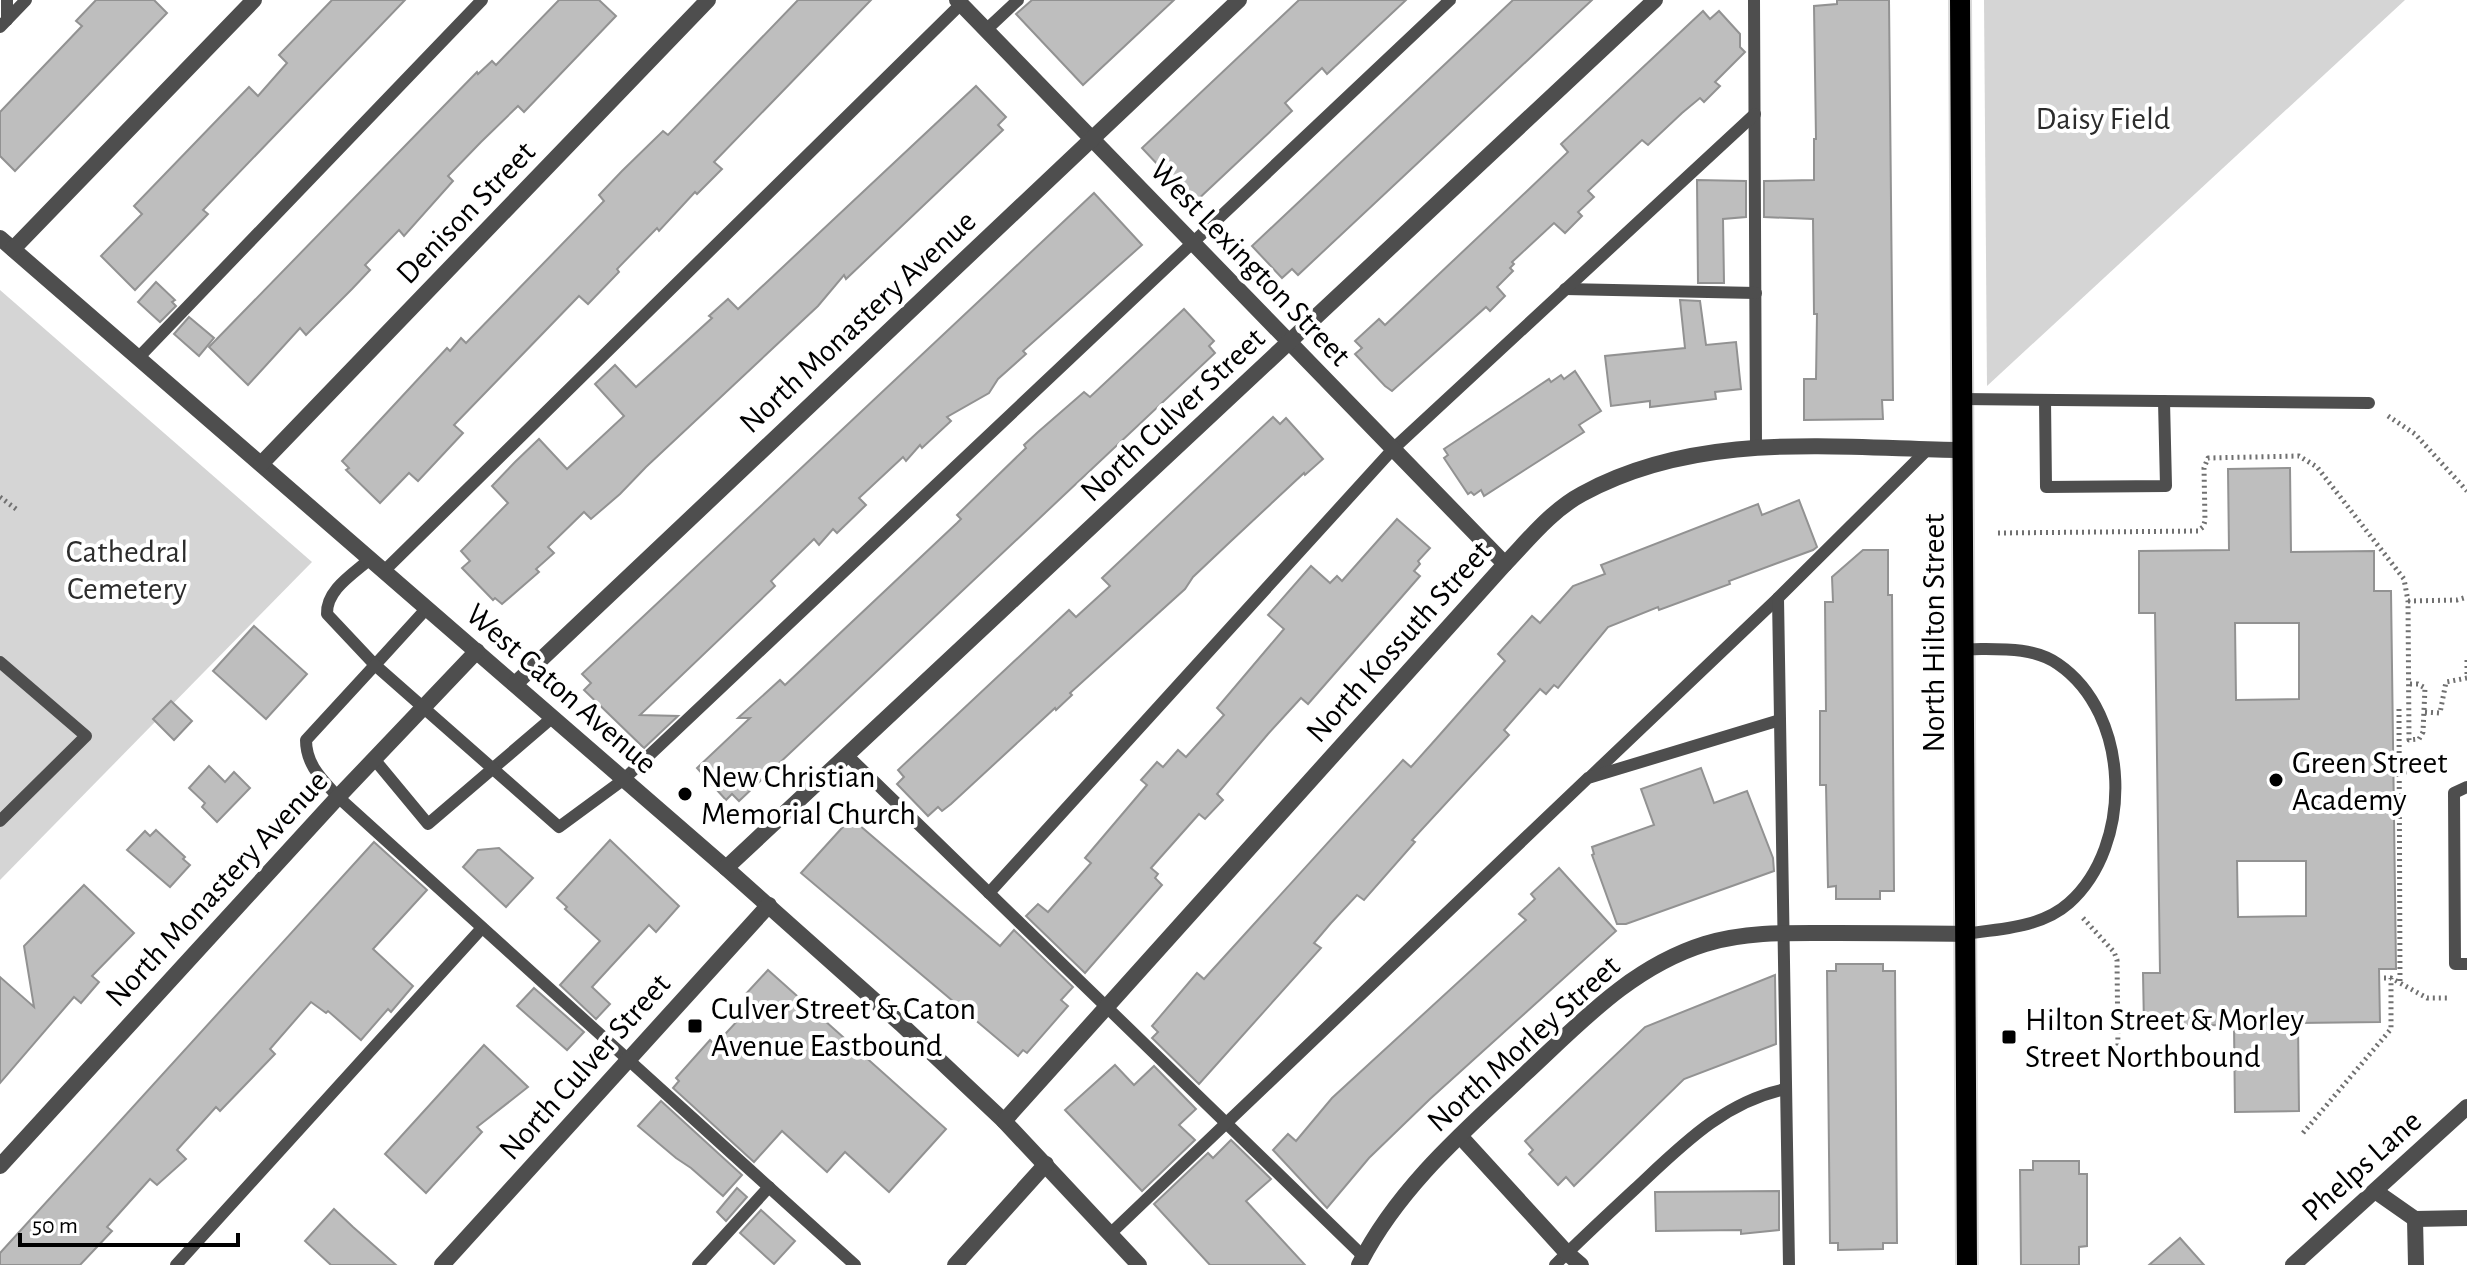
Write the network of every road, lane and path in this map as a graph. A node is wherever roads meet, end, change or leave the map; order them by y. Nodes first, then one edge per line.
1 (7, 0) edge
2 (26, 0) edge
3 (254, 0) edge
4 (482, 0) edge
5 (708, 0) edge
6 (1018, 0) edge
7 (1239, 0) edge
8 (1450, 0) edge
9 (1754, 0) edge
10 (1960, 0) edge
11 (1652, 1) edge
12 (959, 2) edge
13 (3, 23) edge
14 (986, 30) junction
15 (1755, 114) junction
16 (1091, 139) junction
17 (1192, 241) junction
18 (6, 243) edge
19 (1565, 289) junction
20 (1756, 293) junction
21 (1289, 342) junction
22 (139, 357) junction
23 (1962, 399) junction
24 (2045, 400) junction
25 (2164, 401) junction
26 (2369, 403) dead end
27 (2388, 416) dead end
28 (1756, 446) junction
29 (1393, 449) junction
30 (1927, 450) junction
31 (1962, 450) junction
32 (261, 464) junction
33 (2467, 491) edge
34 (0, 497) edge
35 (16, 509) dead end
36 (1998, 533) dead end
37 (370, 559) junction
38 (1505, 564) junction
39 (384, 571) junction
40 (2467, 597) edge
41 (1778, 598) junction
42 (2408, 601) junction
43 (427, 608) junction
44 (1962, 649) junction
45 (477, 651) junction
46 (2467, 660) edge
47 (0, 662) edge
48 (375, 665) junction
49 (2467, 676) edge
50 (515, 684) junction
51 (2409, 684) junction
52 (424, 707) junction
53 (2399, 709) dead end
54 (2425, 712) junction
55 (553, 717) junction
56 (1780, 720) junction
57 (847, 755) junction
58 (374, 759) junction
59 (491, 769) junction
60 (2452, 771) dead end
61 (2399, 772) junction
62 (1588, 778) junction
63 (623, 780) junction
64 (2467, 787) edge
65 (338, 797) junction
66 (0, 821) edge
67 (726, 868) junction
68 (989, 893) junction
69 (769, 905) junction
70 (2094, 907) dead end
71 (2083, 918) junction
72 (2073, 925) dead end
73 (482, 928) junction
74 (1784, 933) junction
75 (1964, 934) junction
76 (2467, 964) edge
77 (2400, 983) junction
78 (2449, 998) dead end
79 (1106, 1007) junction
80 (2118, 1050) dead end
81 (628, 1060) junction
82 (1786, 1089) junction
83 (2467, 1107) edge
84 (1004, 1121) junction
85 (1226, 1123) junction
86 (2303, 1133) dead end
87 (1460, 1136) junction
88 (1046, 1164) junction
89 (0, 1166) edge
90 (769, 1187) junction
91 (2375, 1191) junction
92 (2467, 1218) edge
93 (2415, 1219) junction
94 (1110, 1234) junction
95 (1561, 1259) edge
96 (1361, 1260) edge
97 (176, 1265) edge
98 (442, 1265) edge
99 (698, 1265) edge
100 (855, 1265) edge
101 (955, 1265) edge
102 (1139, 1265) edge
103 (1581, 1265) edge
104 (1789, 1265) edge
105 (1967, 1265) edge
106 (2293, 1265) edge
107 (2416, 1265) edge

1 - 13 lane
2 - 13 lane
3 - 18 street
4 - 22 lane
5 - 32 street, Denison Street
6 - 14 lane
7 - 16 street, North Monastery Avenue
8 - 17 lane
9 - 15 lane
10 - 23 main road, North Hilton Street
11 - 21 street, North Culver Street
12 - 14 street, West Lexington Street
12 - 39 lane
14 - 16 street, West Lexington Street
15 - 19 lane
15 - 20 lane
16 - 17 street, West Lexington Street
16 - 50 street, North Monastery Avenue
17 - 21 street, West Lexington Street
17 - 63 lane
18 - 22 street, West Caton Avenue
19 - 20 lane
19 - 29 lane
20 - 28 lane
21 - 29 street, West Lexington Street
21 - 57 street, North Culver Street
22 - 32 street, West Caton Avenue
23 - 24 lane
23 - 31 main road, North Hilton Street
24 - 25 lane
24 - 25 lane
25 - 26 lane
27 - 33 path
28 - 30 street, North Kossuth Street
28 - 38 street, North Kossuth Street
29 - 38 street, West Lexington Street
29 - 68 lane
30 - 31 street, North Kossuth Street
30 - 41 lane
31 - 44 main road, North Hilton Street
32 - 37 street, West Caton Avenue
34 - 35 path
36 - 42 path
37 - 39 street, West Caton Avenue
37 - 48 lane
38 - 79 street, North Kossuth Street
39 - 43 street, West Caton Avenue
40 - 42 path
41 - 56 lane
41 - 62 lane
42 - 51 path
43 - 45 street, West Caton Avenue
43 - 48 lane
44 - 75 main road, North Hilton Street
44 - 75 lane
45 - 50 street, West Caton Avenue
45 - 52 street, North Monastery Avenue
46 - 49 path
47 - 66 lane
48 - 52 lane
48 - 65 lane
49 - 54 path
50 - 55 street, West Caton Avenue
51 - 54 path
51 - 54 path
52 - 58 street, North Monastery Avenue
52 - 59 lane
53 - 61 path
55 - 59 lane
55 - 63 street, West Caton Avenue
56 - 62 lane
56 - 74 lane
57 - 67 street, North Culver Street
57 - 68 lane
58 - 59 lane
58 - 65 street, North Monastery Avenue
59 - 63 lane
60 - 61 path
61 - 77 path
62 - 85 lane
63 - 67 street, West Caton Avenue
64 - 76 lane
65 - 73 lane
65 - 89 street, North Monastery Avenue
67 - 69 street, West Caton Avenue
68 - 79 lane
69 - 81 street, North Culver Street
69 - 84 street, West Caton Avenue
70 - 71 path
71 - 72 path
71 - 80 path
73 - 81 lane
73 - 97 lane
74 - 75 street, North Morley Street
74 - 82 lane
74 - 87 street, North Morley Street
75 - 105 main road, North Hilton Street
77 - 78 path
77 - 86 path
79 - 84 street, North Kossuth Street
79 - 85 lane
81 - 90 lane
81 - 98 street, North Culver Street
82 - 95 lane
82 - 104 lane
83 - 91 street, Phelps Lane
84 - 88 street, West Caton Avenue
85 - 94 lane
85 - 96 lane
87 - 95 street
87 - 96 street, North Morley Street
88 - 94 street, West Caton Avenue
88 - 101 street
90 - 99 lane
90 - 100 lane
91 - 93 street
91 - 106 street, Phelps Lane
92 - 93 street
93 - 107 street
94 - 102 street, West Caton Avenue
95 - 103 street

